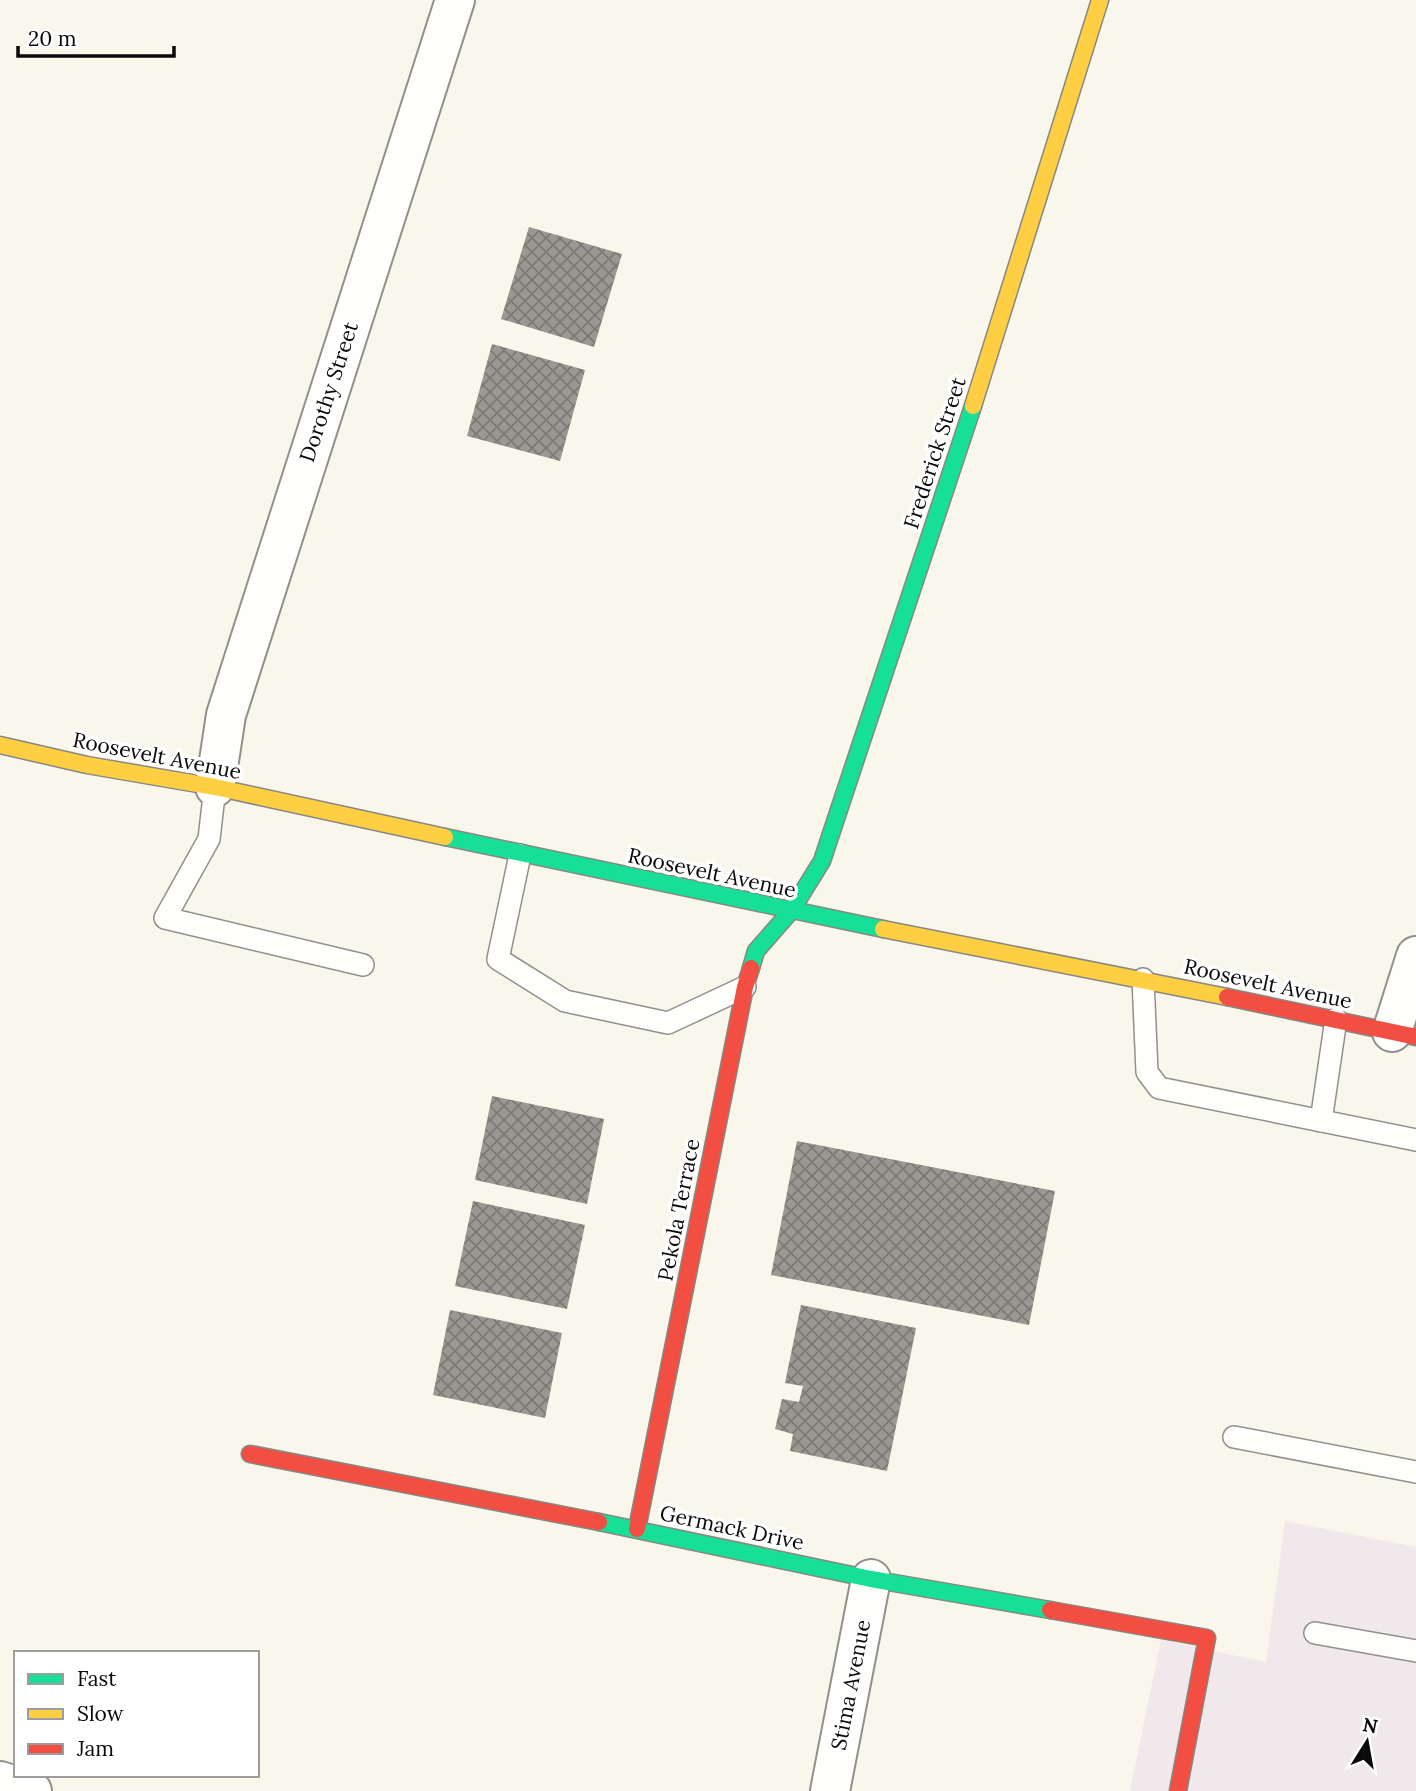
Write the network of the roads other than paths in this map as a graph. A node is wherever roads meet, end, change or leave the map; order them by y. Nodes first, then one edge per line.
1 (455, 0) edge
2 (1100, 0) edge
3 (0, 745) edge
4 (215, 787) junction
5 (520, 855) junction
6 (791, 911) junction
7 (1416, 956) edge
8 (363, 965) dead end
9 (1143, 979) junction
10 (745, 987) junction
11 (1336, 1019) junction
12 (1404, 1034) edge
13 (1321, 1121) junction
14 (1416, 1140) edge
15 (1234, 1437) dead end
16 (250, 1454) dead end
17 (1416, 1472) edge
18 (636, 1529) junction
19 (871, 1579) junction
20 (1315, 1633) dead end
21 (1416, 1651) edge
22 (0, 1781) edge
23 (32, 1791) edge
24 (830, 1791) edge
25 (1178, 1791) edge

1 - 4 street, Dorothy Street
2 - 6 street, Frederick Street
3 - 4 street, Roosevelt Avenue
4 - 5 street, Roosevelt Avenue
4 - 8 lane
5 - 6 street, Roosevelt Avenue
5 - 10 lane
6 - 9 street, Roosevelt Avenue
6 - 10 street, Pekola Terrace
7 - 12 street
9 - 11 street, Roosevelt Avenue
9 - 13 lane
10 - 18 street, Pekola Terrace
11 - 12 street, Roosevelt Avenue
11 - 13 lane
13 - 14 lane
15 - 17 lane
16 - 18 street, Germack Drive
18 - 19 street, Germack Drive
19 - 24 street, Stima Avenue
19 - 25 street, Germack Drive
20 - 21 lane
22 - 23 street

